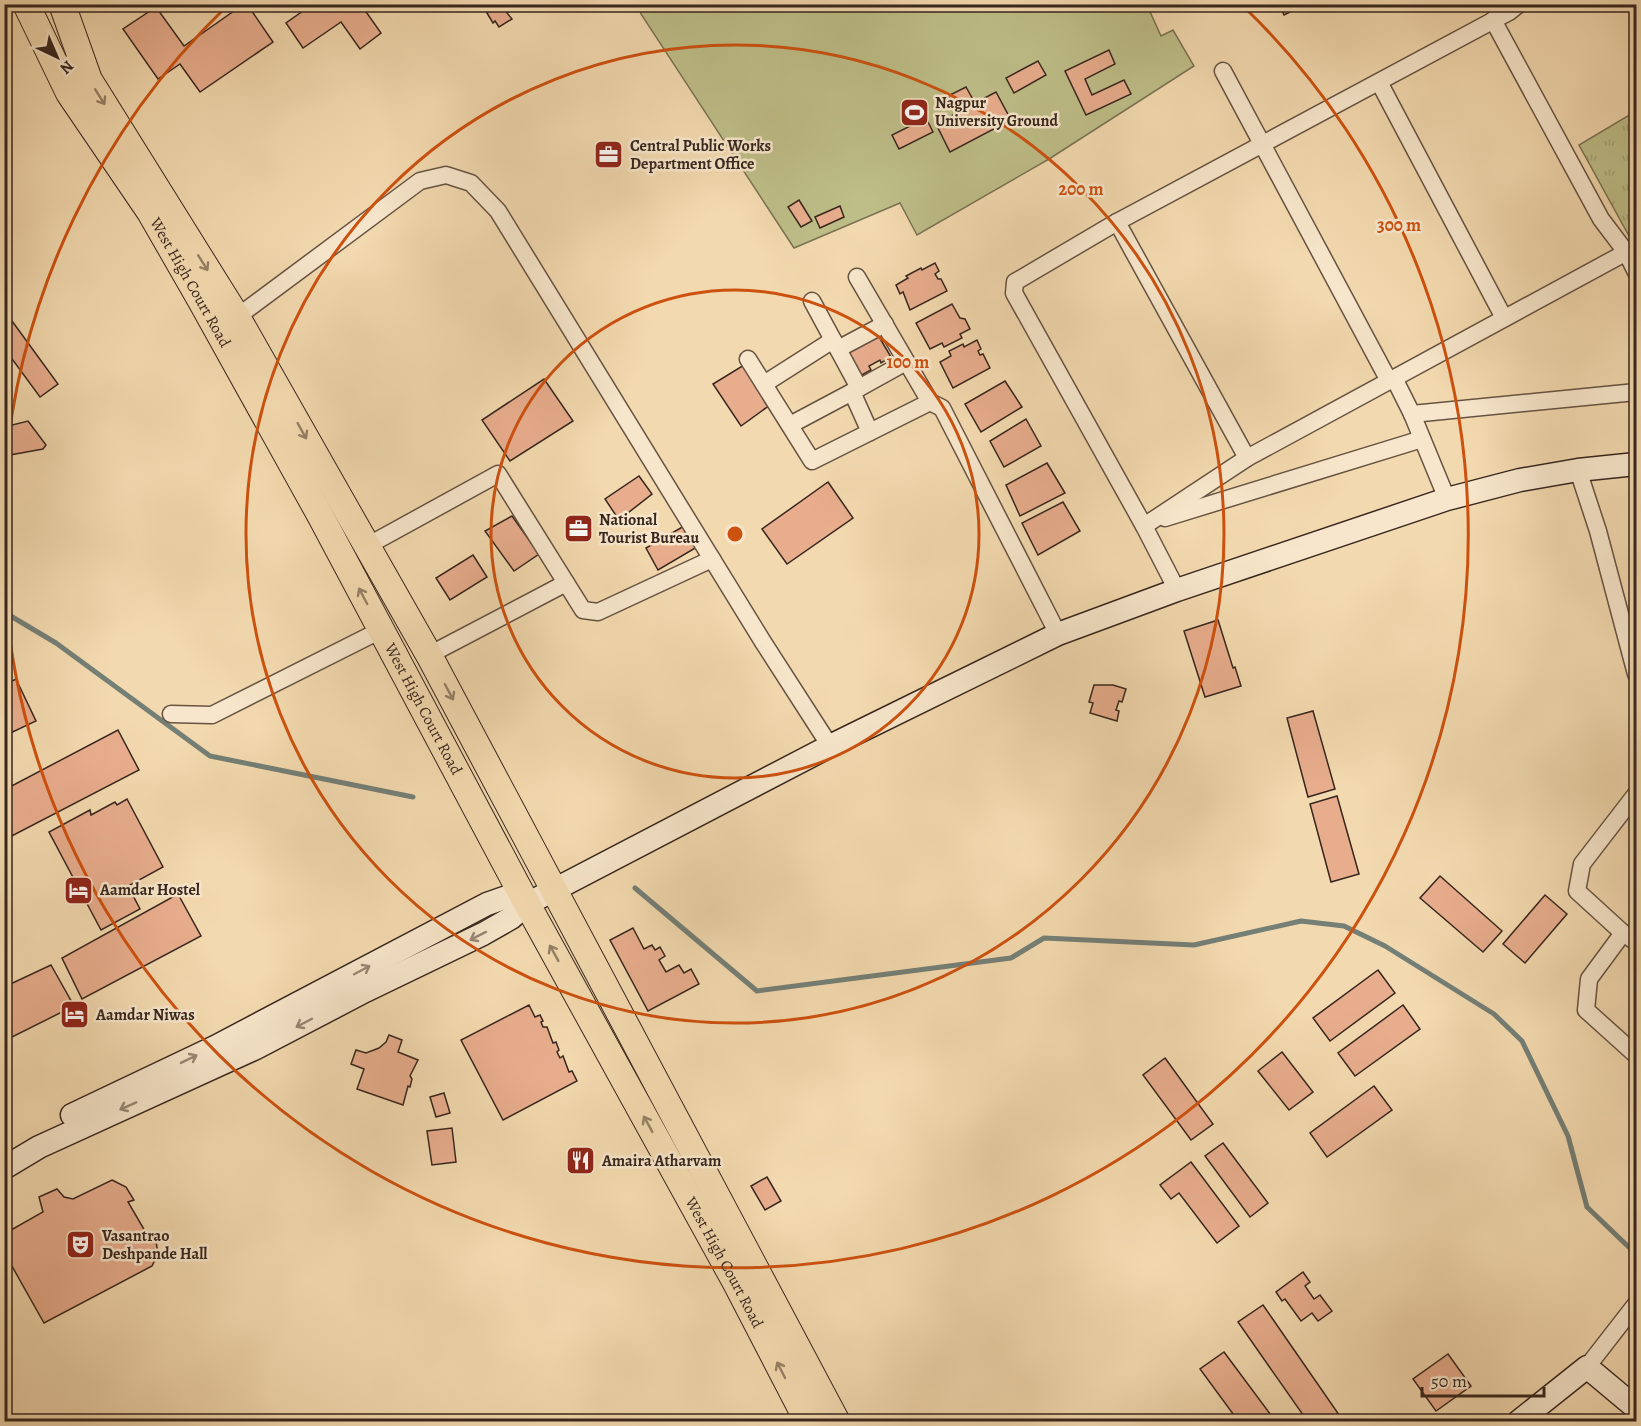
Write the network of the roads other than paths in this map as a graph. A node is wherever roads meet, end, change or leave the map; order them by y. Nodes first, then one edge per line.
1 (26, 4) edge
2 (62, 4) edge
3 (78, 4) edge
4 (1519, 4) edge
5 (1493, 20) junction
6 (72, 29) junction
7 (1223, 71) dead end
8 (1378, 82) junction
9 (1262, 145) junction
10 (1117, 222) junction
11 (1631, 249) edge
12 (1636, 272) edge
13 (857, 277) dead end
14 (812, 301) dead end
15 (237, 317) junction
16 (1504, 318) junction
17 (885, 324) junction
18 (836, 345) junction
19 (748, 359) dead end
20 (906, 362) junction
21 (1392, 379) junction
22 (764, 384) junction
23 (856, 390) junction
24 (1636, 392) edge
25 (930, 402) junction
26 (1412, 414) junction
27 (790, 425) junction
28 (870, 432) junction
29 (1422, 439) junction
30 (1247, 458) junction
31 (1636, 464) edge
32 (1578, 470) junction
33 (1447, 499) junction
34 (1148, 523) junction
35 (367, 546) junction
36 (712, 559) junction
37 (566, 582) junction
38 (1177, 590) junction
39 (381, 630) junction
40 (1058, 634) junction
41 (429, 655) junction
42 (1636, 674) edge
43 (171, 714) dead end
44 (830, 746) junction
45 (1636, 794) edge
46 (555, 891) junction
47 (527, 904) junction
48 (1630, 938) edge
49 (1636, 1055) edge
50 (4, 1150) edge
51 (4, 1168) edge
52 (1636, 1304) edge
53 (1587, 1366) junction
54 (1636, 1407) edge
55 (808, 1422) edge
56 (837, 1422) edge
57 (1518, 1422) edge

39 -> 1 main road, West High Court Road
2 - 6 main road, West High Court Road
3 - 6 main road
4 - 5 street
5 - 8 street
5 - 11 street
6 -> 15 main road, West High Court Road
7 - 9 street
8 - 9 street
8 - 16 street
9 - 10 street
9 - 21 street
10 - 30 street
10 - 34 street
11 - 12 street
11 - 16 street
13 - 17 street
14 - 18 street
15 -> 35 main road, West High Court Road
15 - 36 street
16 - 21 street
17 - 18 street
17 - 20 street
18 - 22 street
18 - 23 street
19 - 22 street
20 - 23 street
20 - 25 street
21 - 26 street
21 - 30 street
22 - 27 street
23 - 27 street
23 - 28 street
24 - 26 street
25 - 28 street
25 - 40 street
26 - 29 street
27 - 28 street
29 - 33 street
29 - 34 street
30 - 34 street
31 - 32 main road
32 - 33 main road
32 - 42 street
33 - 38 main road
34 - 38 street
35 - 37 street
35 - 41 main road, West High Court Road
36 - 37 street
36 - 44 street
37 - 41 street
38 - 40 main road
39 - 43 street
39 - 47 main road, West High Court Road
40 - 44 main road
41 -> 46 main road, West High Court Road
44 - 46 main road
45 - 48 street
46 - 47 main road
46 - 56 main road, West High Court Road
50 -> 47 main road
47 -> 51 main road
55 -> 47 main road, West High Court Road
48 - 49 street
52 - 53 street
53 - 54 main road
53 - 57 main road

